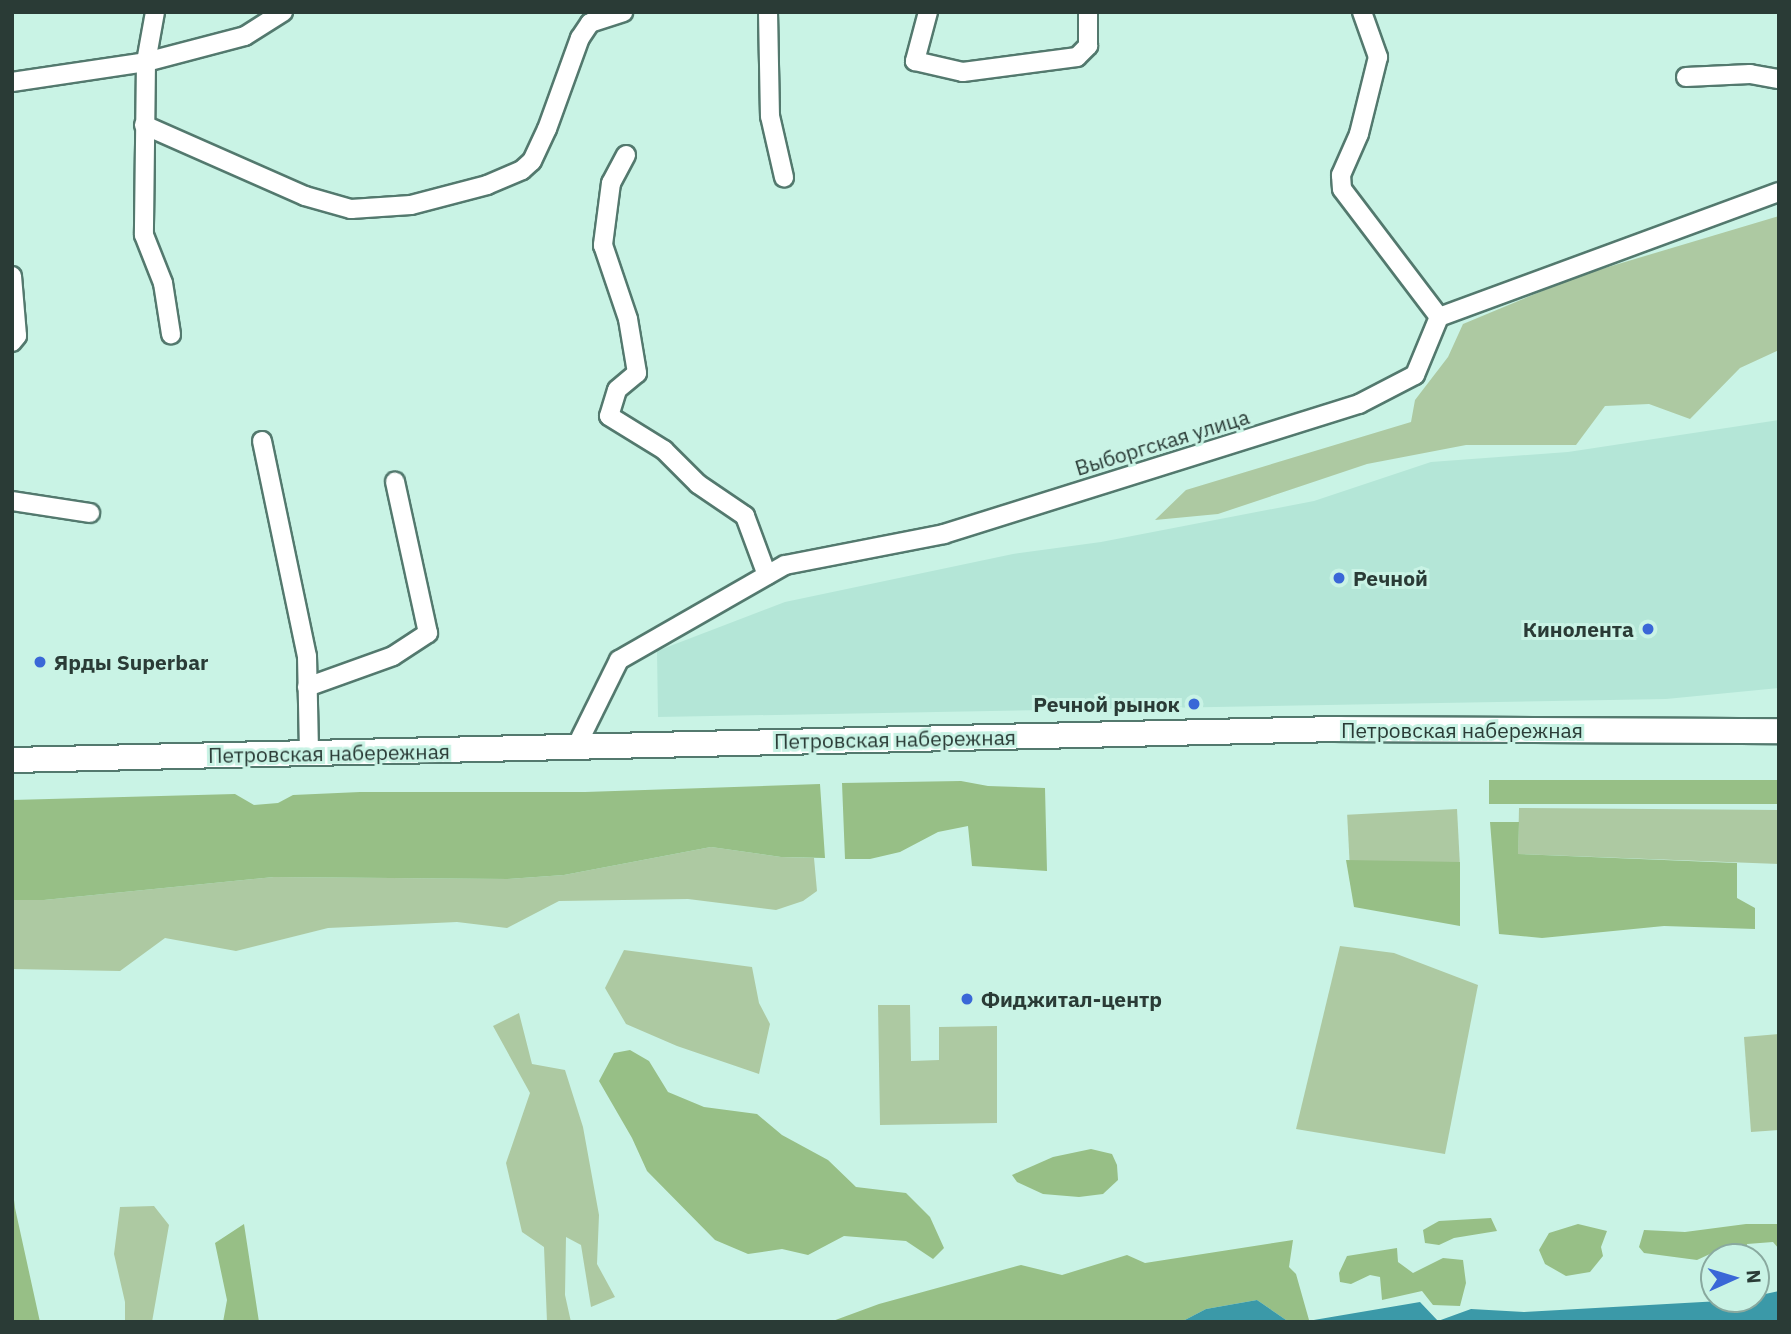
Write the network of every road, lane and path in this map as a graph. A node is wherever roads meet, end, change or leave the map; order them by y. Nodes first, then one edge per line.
1 (155, 12) edge
2 (283, 12) edge
3 (623, 12) edge
4 (768, 12) edge
5 (928, 12) edge
6 (1088, 12) edge
7 (1362, 12) edge
8 (146, 62) junction
9 (1686, 77) dead end
10 (1779, 79) edge
11 (12, 82) edge
12 (144, 125) junction
13 (626, 155) dead end
14 (784, 177) dead end
15 (1779, 191) edge
16 (12, 276) edge
17 (1439, 317) junction
18 (171, 334) dead end
19 (12, 342) edge
20 (262, 441) dead end
21 (395, 482) dead end
22 (12, 501) edge
23 (90, 513) dead end
24 (767, 575) junction
25 (307, 687) junction
26 (1779, 731) edge
27 (576, 747) junction
28 (309, 753) junction
29 (12, 760) edge

1 - 8 street
2 - 8 street
3 - 12 street
4 - 14 street
5 - 6 street
7 - 17 street
8 - 11 street
8 - 12 street
9 - 10 street
12 - 18 street
13 - 24 street
15 - 17 street
16 - 19 street
17 - 24 street, Выборгская улица
20 - 25 street
21 - 25 street
22 - 23 street
24 - 27 street, Выборгская улица
25 - 28 street
26 - 27 main road, Петровская набережная
27 - 28 main road, Петровская набережная
28 - 29 main road, Петровская набережная

